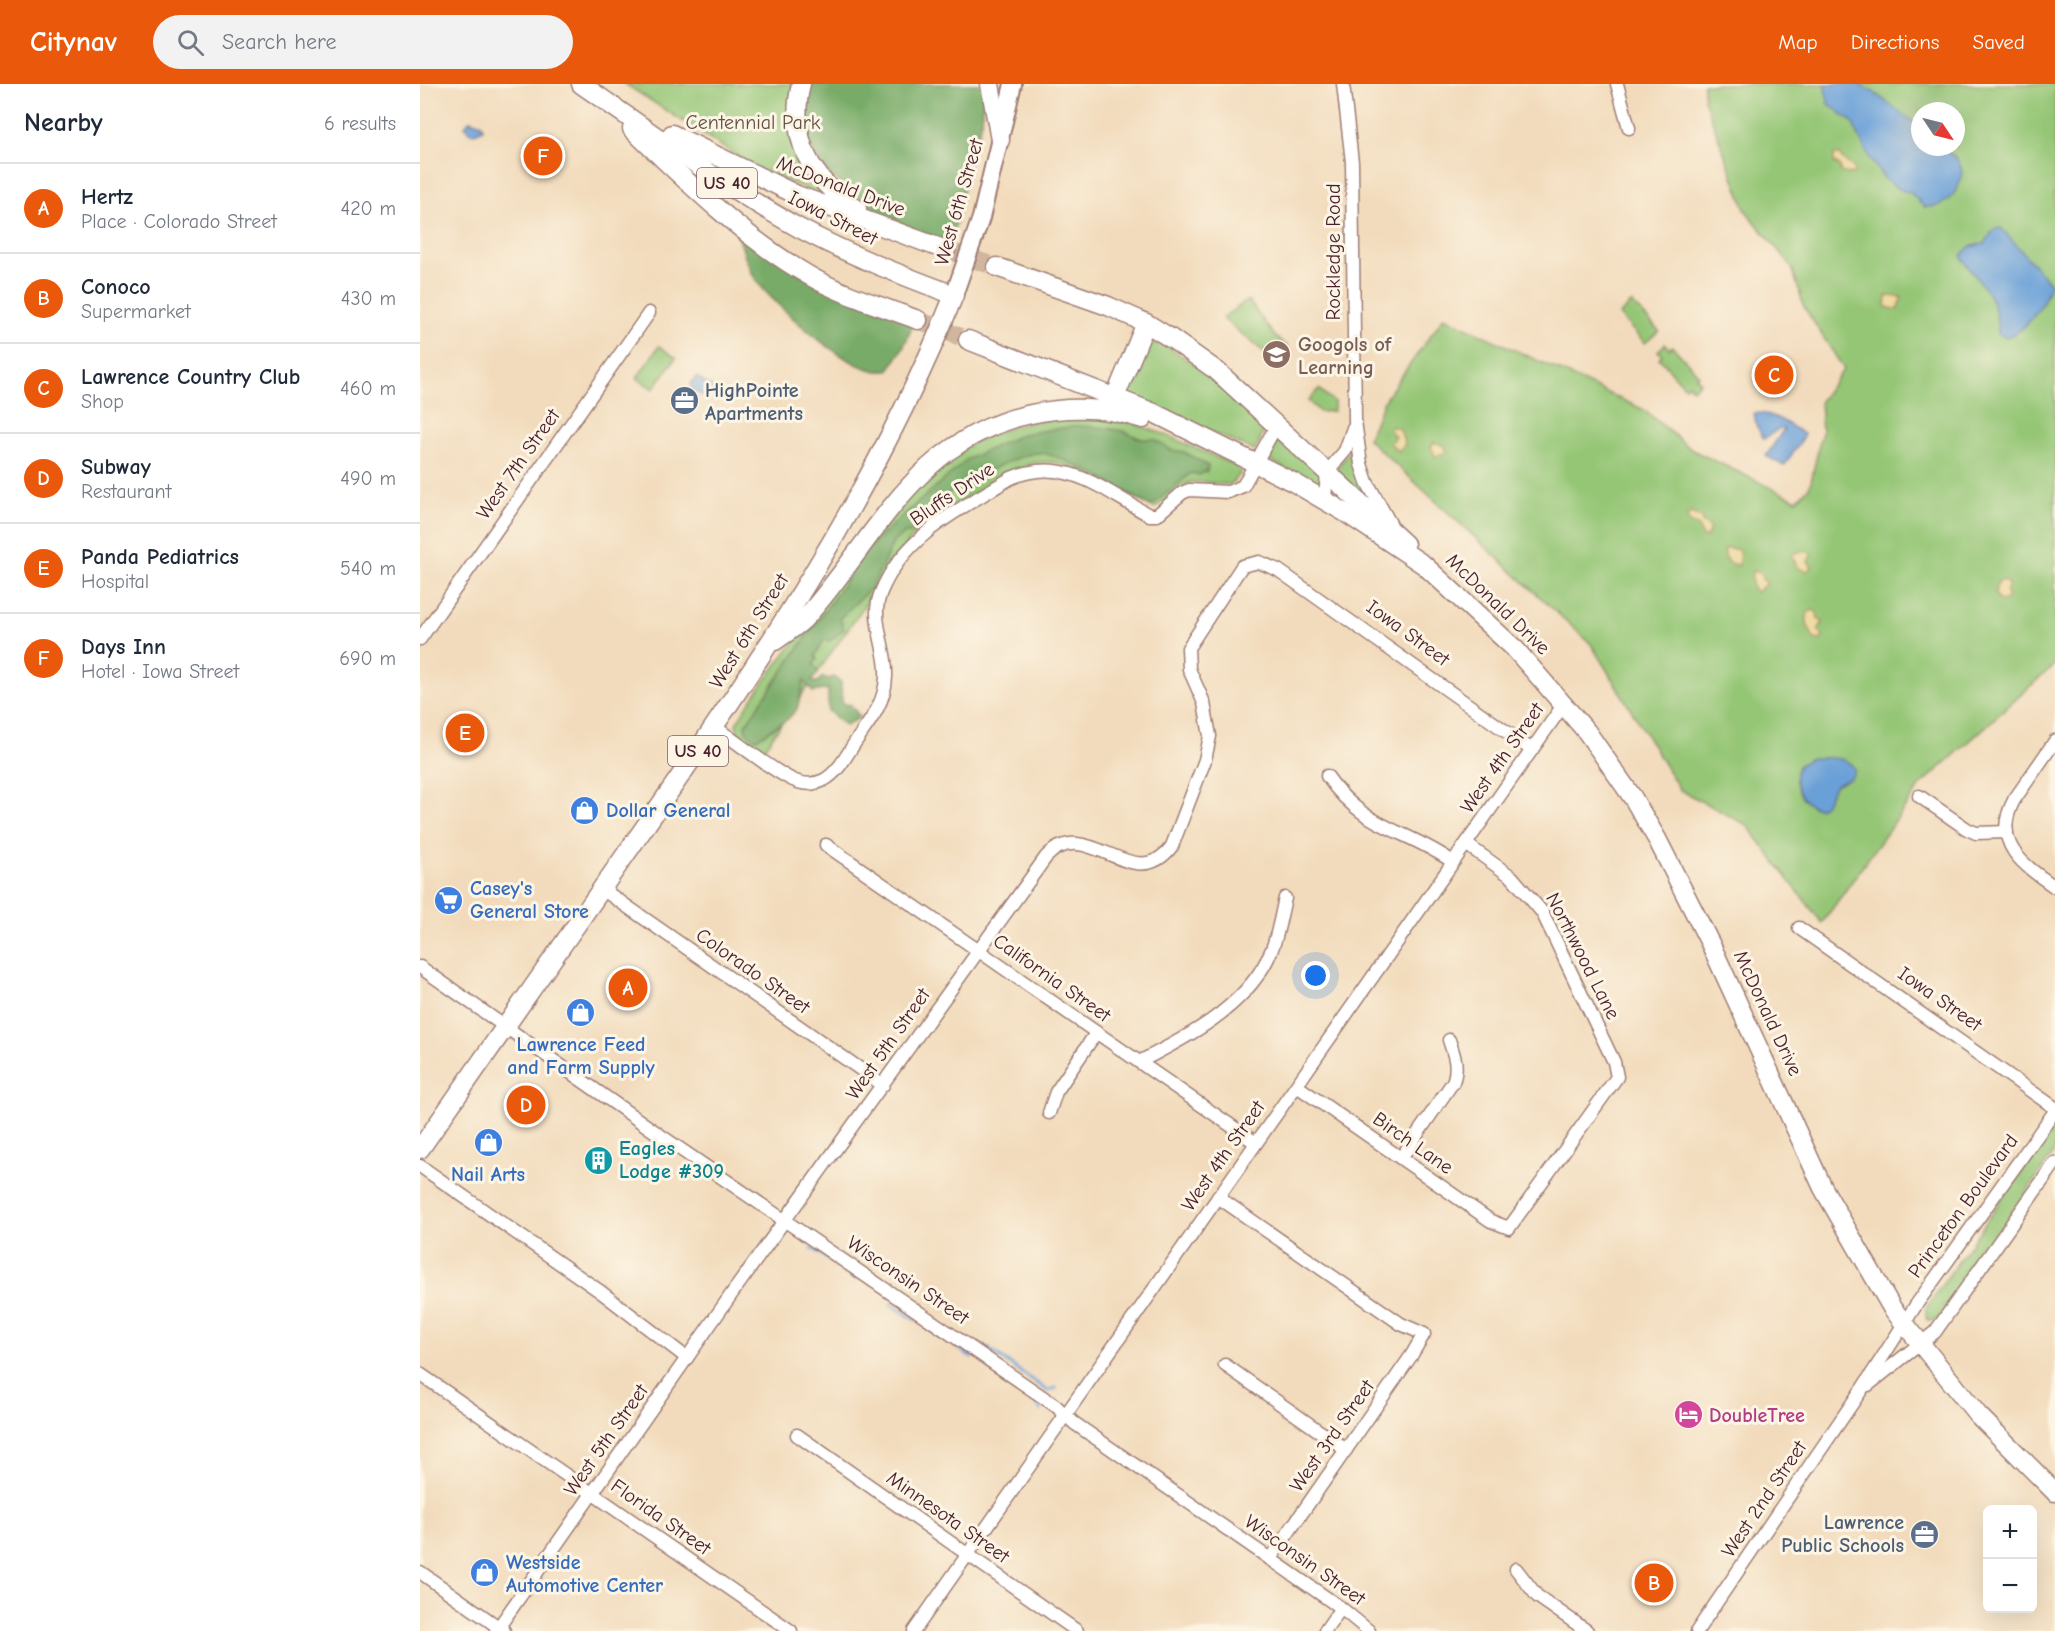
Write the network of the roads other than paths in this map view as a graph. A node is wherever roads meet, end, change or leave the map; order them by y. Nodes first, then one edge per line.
1 (801, 84) edge
2 (990, 84) edge
3 (1013, 84) edge
4 (1343, 84) edge
5 (1617, 84) edge
6 (588, 89) edge
7 (1629, 128) dead end
8 (1000, 140) junction
9 (890, 229) junction
10 (946, 250) tunnel mouth
11 (997, 267) tunnel mouth
12 (954, 295) junction
13 (649, 313) dead end
14 (918, 320) tunnel mouth
15 (1146, 323) junction
16 (968, 340) tunnel mouth
17 (1114, 397) junction
18 (1355, 421) junction
19 (1276, 426) junction
20 (1190, 432) junction
21 (1257, 463) junction
22 (1327, 472) junction
23 (1325, 500) junction
24 (1396, 534) junction
25 (1254, 562) joint
26 (1424, 566) junction
27 (420, 639) edge
28 (766, 647) junction
29 (1564, 704) junction
30 (715, 726) junction
31 (2055, 741) edge
32 (1532, 750) junction
33 (1327, 776) dead end
34 (1919, 796) dead end
35 (2007, 832) junction
36 (1466, 844) junction
37 (826, 845) dead end
38 (1453, 862) junction
39 (2055, 887) edge
40 (602, 889) junction
41 (1285, 898) dead end
42 (1798, 928) dead end
43 (978, 950) junction
44 (420, 967) edge
45 (505, 1027) junction
46 (1096, 1033) junction
47 (1449, 1040) dead end
48 (1140, 1062) junction
49 (883, 1085) junction
50 (1297, 1086) junction
51 (2055, 1109) edge
52 (1049, 1113) dead end
53 (1256, 1143) junction
54 (420, 1149) edge
55 (1401, 1158) junction
56 (2055, 1163) edge
57 (420, 1166) edge
58 (1218, 1197) junction
59 (784, 1220) junction
60 (1509, 1228) joint
61 (1904, 1324) junction
62 (1920, 1345) junction
63 (687, 1358) junction
64 (1225, 1365) dead end
65 (420, 1374) edge
66 (1862, 1389) junction
67 (1065, 1415) junction
68 (796, 1435) dead end
69 (1346, 1450) junction
70 (2055, 1491) edge
71 (593, 1493) junction
72 (968, 1555) junction
73 (1270, 1559) junction
74 (1516, 1569) dead end
75 (420, 1572) edge
76 (1341, 1608) junction
77 (500, 1630) edge
78 (791, 1631) edge
79 (914, 1631) edge
80 (1077, 1631) edge
81 (1325, 1631) edge
82 (1369, 1631) edge
83 (1587, 1631) edge
84 (1697, 1631) edge

1 - 9 highway
2 - 8 highway
3 - 8 main road, West 6th Street
4 - 18 street, Rockledge Road
5 - 7 street
6 - 9 highway, McDonald Drive
6 - 12 highway, Iowa Street / US 40
6 - 14 highway
8 - 12 main road, West 6th Street
9 - 10 highway, McDonald Drive
11 - 15 highway, McDonald Drive
12 - 28 highway, West 6th Street / US 40
13 - 27 street, West 7th Street
15 - 17 highway
15 - 19 highway, McDonald Drive
16 - 17 highway, McDonald Drive
17 - 20 highway, McDonald Drive
18 - 22 street
18 - 24 street
19 - 21 street, Bluffs Drive
19 - 22 highway, McDonald Drive
20 - 21 highway, McDonald Drive
20 - 28 highway
21 - 23 highway, McDonald Drive
21 - 30 street, Bluffs Drive
22 - 23 street
22 - 24 highway, McDonald Drive
23 - 26 highway, McDonald Drive
24 - 26 highway, McDonald Drive
25 - 32 street, Iowa Street
25 - 43 street, West 5th Street
26 - 29 highway, McDonald Drive
28 - 30 highway, West 6th Street / US 40
29 - 32 street, West 4th Street
29 - 61 highway, McDonald Drive
30 - 40 highway, West 6th Street / US 40
31 - 35 street
32 - 36 street, West 4th Street
33 - 38 street
34 - 35 street
35 - 39 street
36 - 38 street, West 4th Street
36 - 60 street, Northwood Lane
37 - 43 street, California Street
38 - 50 street, West 4th Street
40 - 45 highway, West 6th Street / US 40
40 - 49 street, Colorado Street
41 - 48 street
42 - 51 street, Iowa Street
43 - 46 street, California Street
43 - 49 street, West 5th Street
44 - 45 street, Wisconsin Street
45 - 54 highway, West 6th Street / US 40
45 - 59 street, Wisconsin Street
46 - 48 street, California Street
46 - 52 street
47 - 55 street
48 - 53 street, California Street
49 - 59 street, West 5th Street
50 - 53 street, West 4th Street
50 - 55 street, Birch Lane
51 - 61 street, Princeton Boulevard
53 - 58 street, West 4th Street
55 - 60 street, Birch Lane
56 - 62 street
57 - 63 street
58 - 67 street, West 4th Street
58 - 69 street, West 3rd Street
59 - 63 street, West 5th Street
59 - 67 street, Wisconsin Street
61 - 62 highway, McDonald Drive
61 - 66 street, West 2nd Street
62 - 66 street, West 2nd Street
62 - 70 highway, McDonald Drive
63 - 71 street, West 5th Street
64 - 69 street
65 - 71 street, Florida Street
66 - 84 street, West 2nd Street
67 - 72 street, West 4th Street
67 - 73 street, Wisconsin Street
68 - 72 street, Minnesota Street
69 - 73 street, West 3rd Street
71 - 77 street, West 5th Street
71 - 78 street, Florida Street
72 - 79 street, West 4th Street
72 - 80 street, Minnesota Street
73 - 76 street, Wisconsin Street
74 - 83 street
75 - 77 street
76 - 81 street
76 - 82 street, Wisconsin Street

